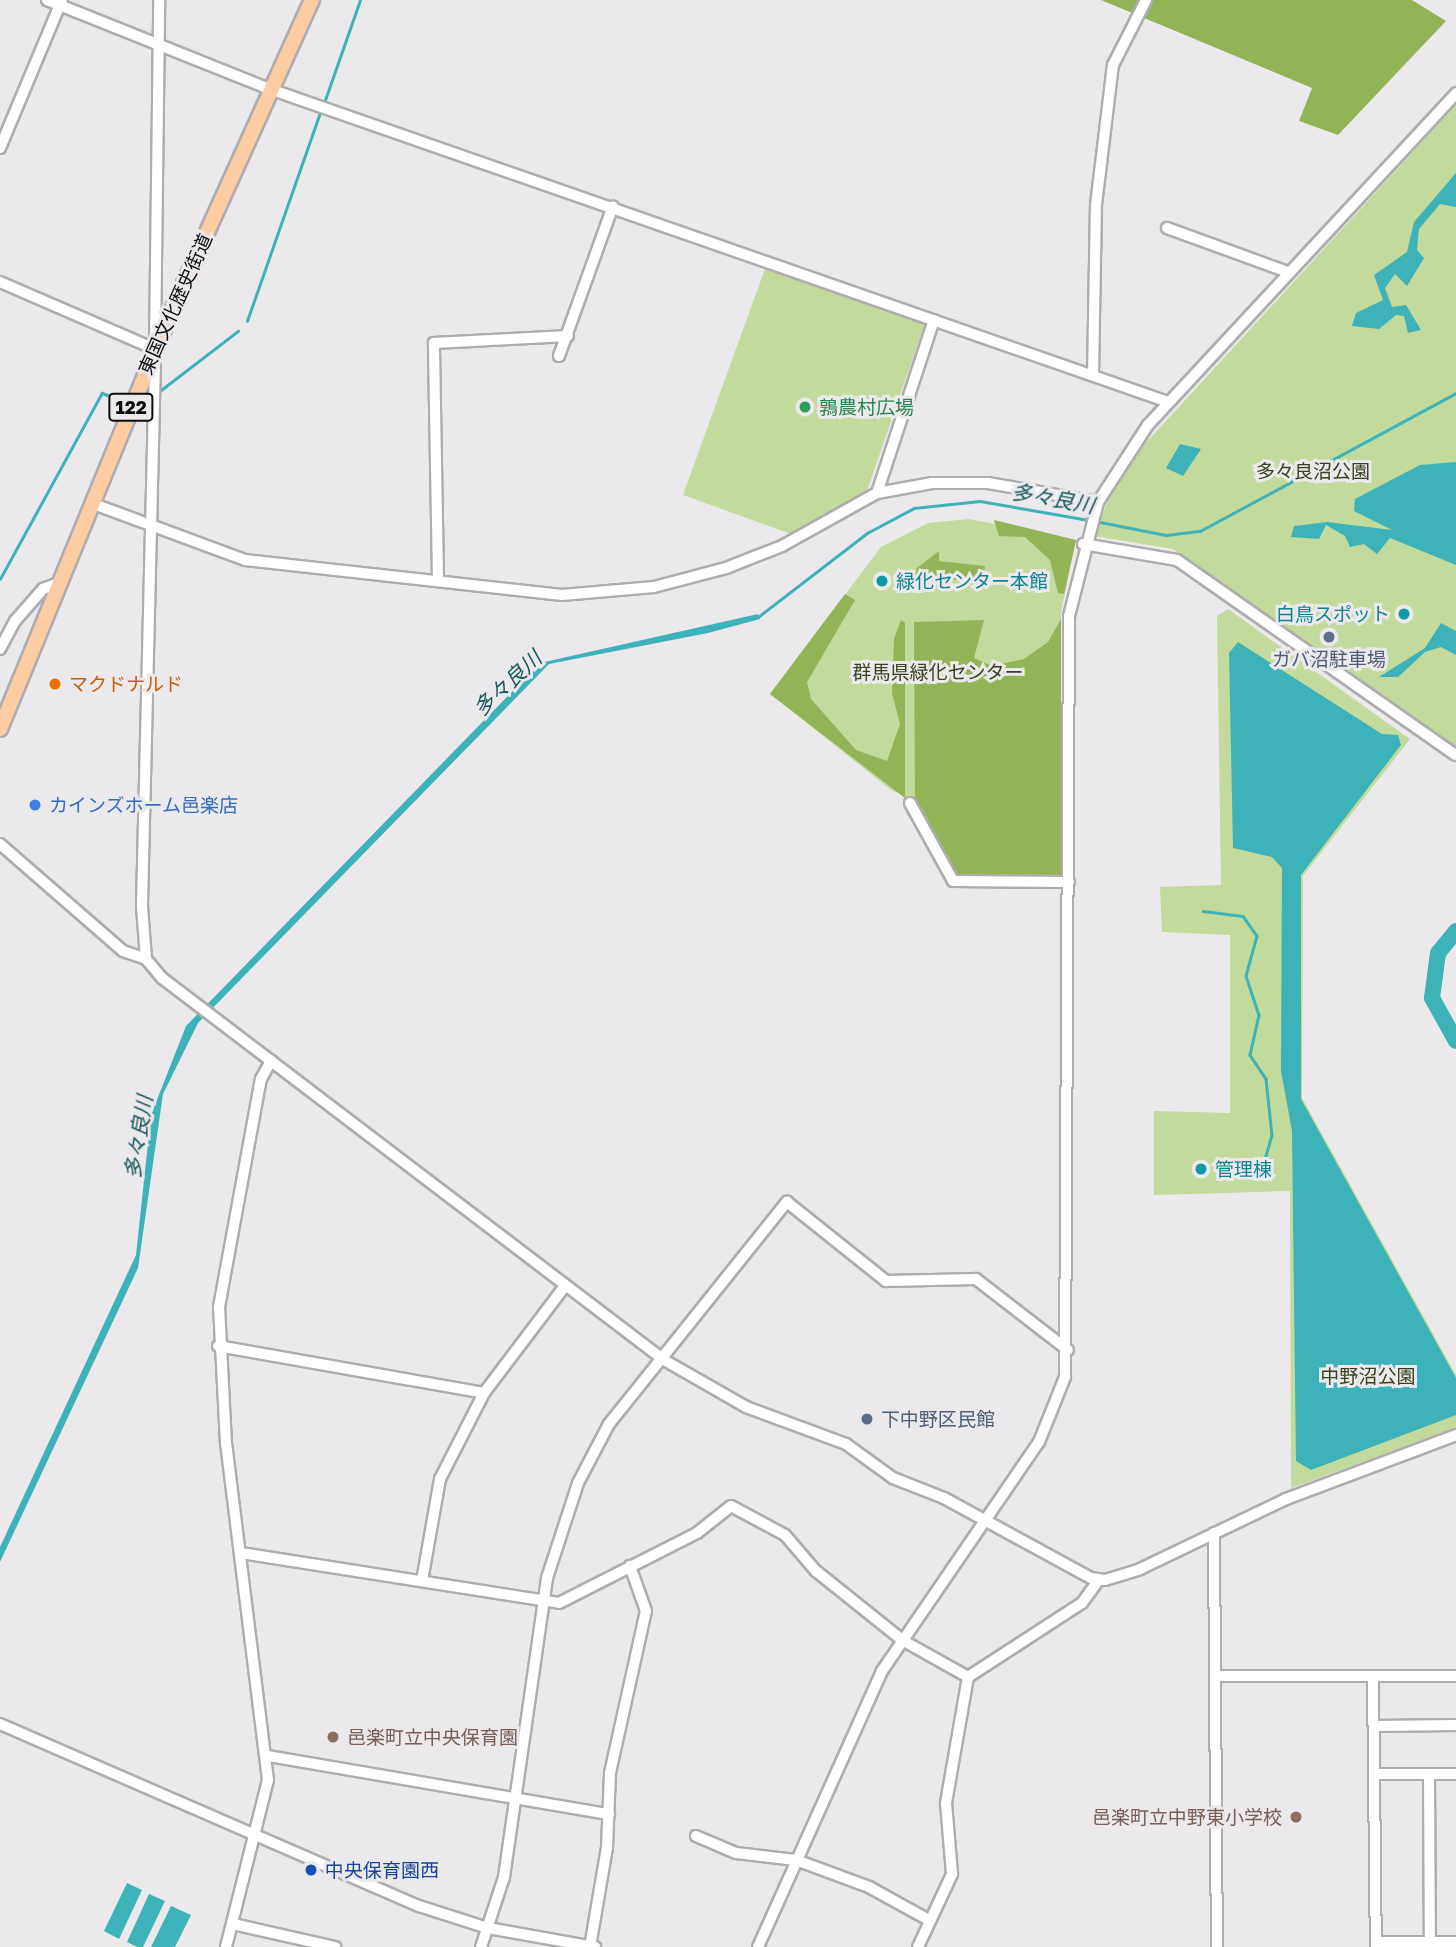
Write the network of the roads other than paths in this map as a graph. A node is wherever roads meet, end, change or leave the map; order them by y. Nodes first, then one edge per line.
1 (47, 0) edge
2 (159, 0) edge
3 (312, 0) edge
4 (1146, 0) edge
5 (61, 3) edge
6 (162, 50) junction
7 (272, 89) junction
8 (1456, 93) edge
9 (0, 148) edge
10 (613, 206) junction
11 (1167, 228) dead end
12 (1289, 272) junction
13 (0, 282) edge
14 (934, 320) junction
15 (568, 336) junction
16 (155, 349) junction
17 (559, 356) dead end
18 (1093, 374) junction
19 (1168, 402) junction
20 (877, 493) junction
21 (91, 503) junction
22 (1098, 504) junction
23 (150, 523) junction
24 (1085, 539) junction
25 (438, 578) junction
26 (59, 583) junction
27 (0, 649) edge
28 (0, 729) edge
29 (1456, 755) edge
30 (910, 803) dead end
31 (0, 844) edge
32 (1069, 882) junction
33 (146, 959) junction
34 (271, 1061) junction
35 (565, 1286) junction
36 (218, 1346) junction
37 (1068, 1350) junction
38 (664, 1360) junction
39 (484, 1392) junction
40 (1456, 1435) edge
41 (985, 1522) junction
42 (1214, 1533) junction
43 (241, 1553) junction
44 (630, 1566) junction
45 (1099, 1580) junction
46 (422, 1581) junction
47 (545, 1602) junction
48 (902, 1640) junction
49 (1215, 1676) junction
50 (1373, 1676) junction
51 (1456, 1676) edge
52 (968, 1677) junction
53 (0, 1724) edge
54 (1456, 1725) edge
55 (1374, 1726) junction
56 (268, 1756) junction
57 (1374, 1774) junction
58 (1429, 1774) junction
59 (1456, 1774) edge
60 (516, 1797) junction
61 (609, 1814) junction
62 (696, 1836) dead end
63 (258, 1837) junction
64 (796, 1860) junction
65 (927, 1919) junction
66 (233, 1924) junction
67 (488, 1928) junction
68 (1430, 1942) junction
69 (1456, 1942) edge
70 (1376, 1945) edge
71 (226, 1947) edge
72 (335, 1947) edge
73 (481, 1947) edge
74 (592, 1947) edge
75 (758, 1947) edge
76 (918, 1947) edge
77 (1217, 1947) edge

1 - 5 street
2 - 6 street
3 - 7 highway, 東国文化歴史街道 / 122
4 - 18 street
5 - 6 street
5 - 9 street
6 - 7 street
6 - 16 street
7 - 10 street
7 - 16 highway, 東国文化歴史街道 / 122
8 - 12 street
10 - 14 street
10 - 15 street
11 - 12 street
12 - 19 street
13 - 16 street
14 - 18 street
14 - 20 street
15 - 17 street
15 - 25 street
16 - 21 highway, 東国文化歴史街道 / 122
16 - 23 street
18 - 19 street
19 - 22 street
20 - 22 street
20 - 25 street
21 - 23 street
21 - 26 highway, 東国文化歴史街道 / 122
22 - 24 street
23 - 25 street
23 - 33 street
24 - 29 street
24 - 32 street
26 - 27 street
26 - 28 highway, 東国文化歴史街道 / 122
30 - 32 street
31 - 33 street
32 - 37 street
33 - 34 street
34 - 35 street
34 - 36 street
35 - 38 street
35 - 39 street
36 - 39 street
36 - 43 street
37 - 38 street
37 - 41 street
38 - 41 street
38 - 47 street
39 - 46 street
40 - 42 street
41 - 45 street
41 - 48 street
42 - 45 street
42 - 49 street
43 - 46 street
43 - 56 street
44 - 47 street
44 - 48 street
44 - 61 street
45 - 52 street
46 - 47 street
47 - 60 street
48 - 52 street
48 - 64 street
49 - 50 street
49 - 77 street
50 - 51 street
50 - 55 street
52 - 65 street
53 - 63 street
54 - 55 street
55 - 57 street
56 - 60 street
56 - 63 street
57 - 58 street
57 - 70 street
58 - 59 street
58 - 68 street
60 - 61 street
60 - 67 street
61 - 74 street
62 - 64 street
63 - 66 street
63 - 67 street
64 - 65 street
64 - 75 street
65 - 76 street
66 - 71 street
66 - 72 street
67 - 73 street
67 - 74 street
68 - 69 street
68 - 70 street

